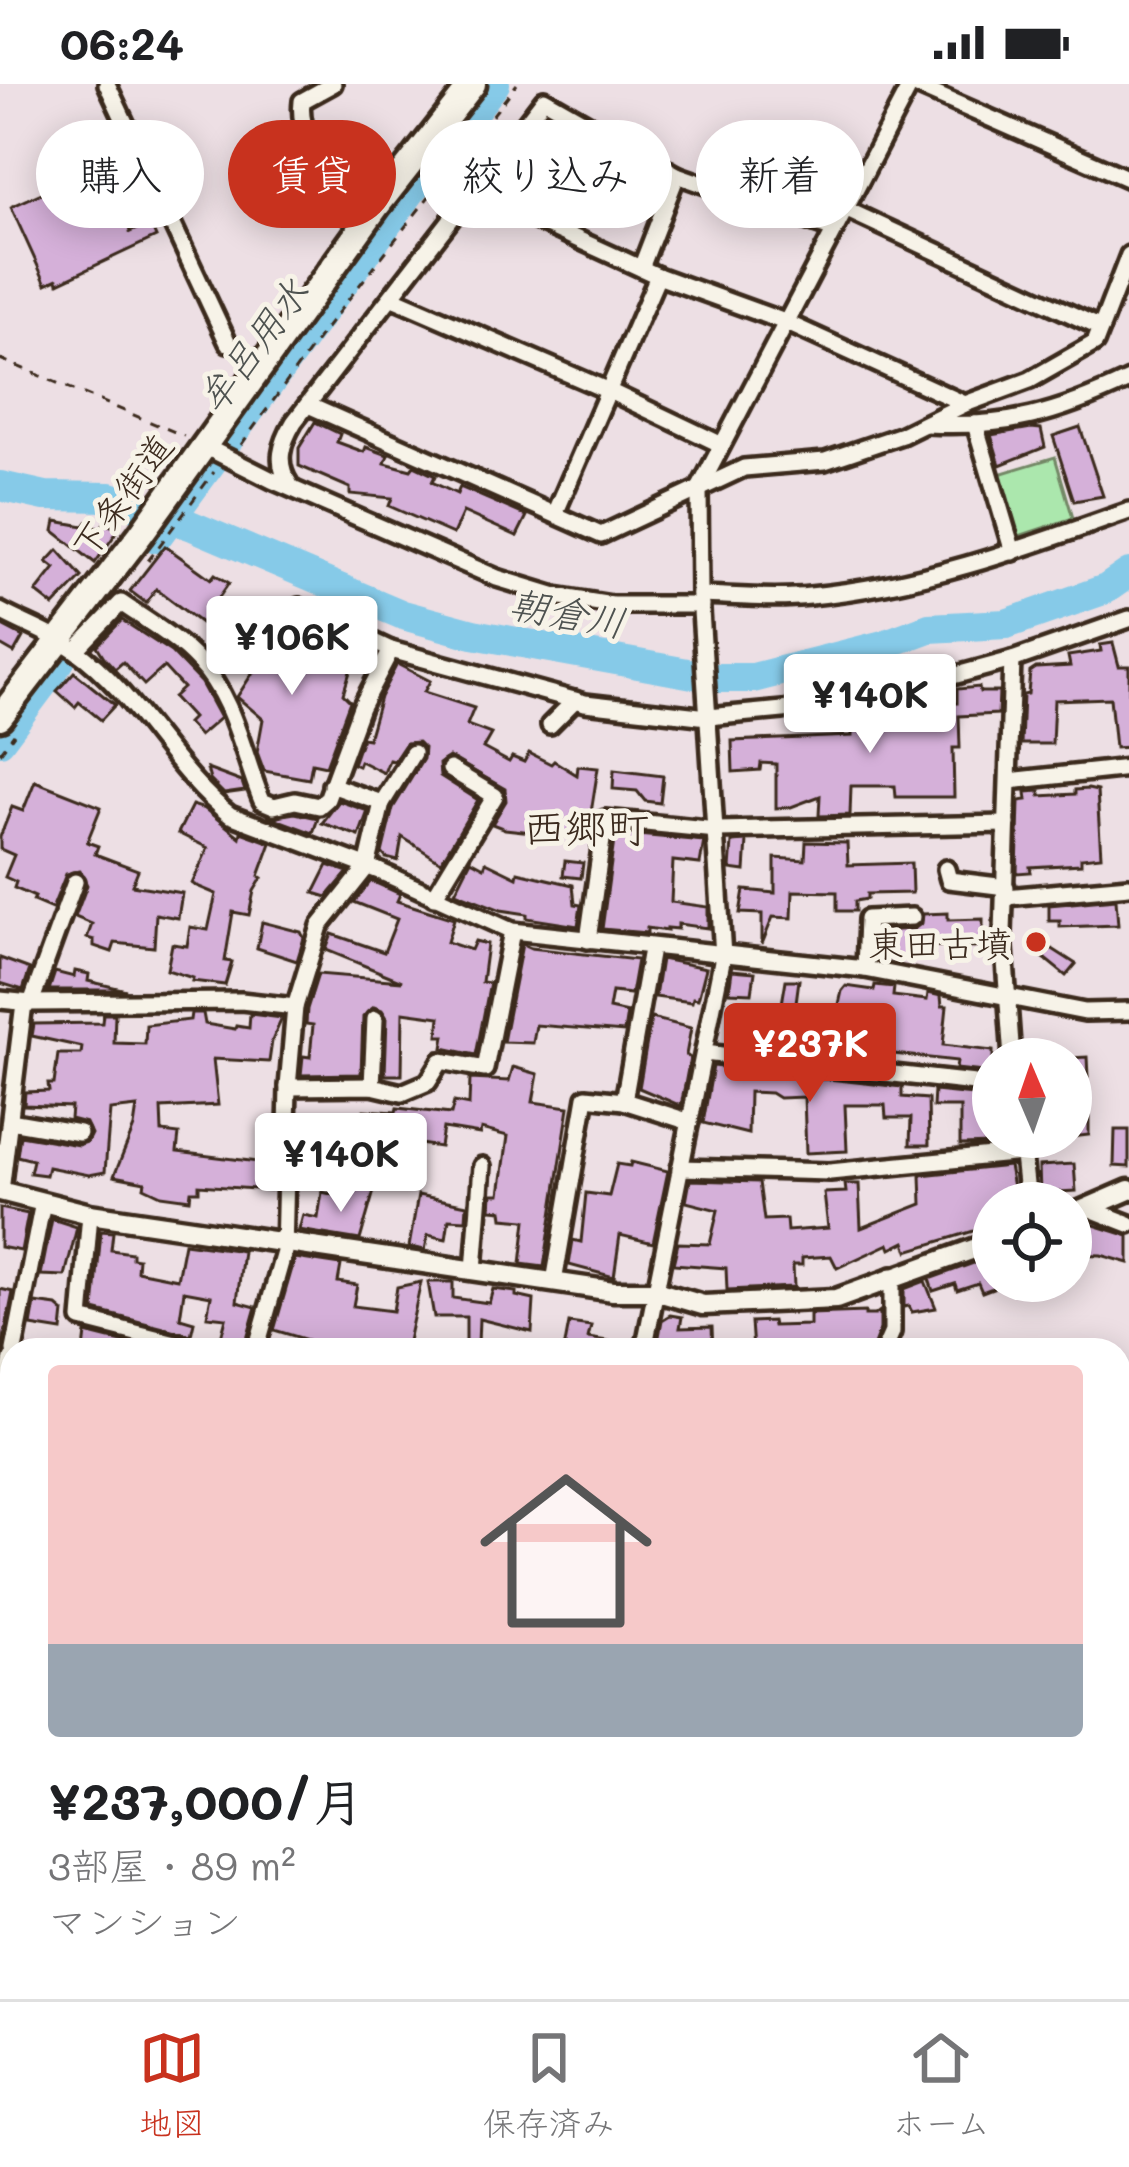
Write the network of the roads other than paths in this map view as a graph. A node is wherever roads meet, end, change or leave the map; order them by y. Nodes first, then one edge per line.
1 (107, 84) edge
2 (333, 84) edge
3 (473, 84) edge
4 (912, 84) edge
5 (301, 120) edge
6 (528, 120) edge
7 (581, 120) edge
8 (672, 172) edge
9 (864, 173) edge
10 (677, 175) junction
11 (1129, 179) edge
12 (396, 182) edge
13 (864, 217) edge
14 (363, 228) edge
15 (445, 228) edge
16 (553, 228) edge
17 (834, 230) joint
18 (1129, 255) edge
19 (641, 268) junction
20 (658, 276) junction
21 (393, 298) junction
22 (785, 322) junction
23 (1100, 328) junction
24 (228, 343) dead end
25 (1129, 380) edge
26 (611, 392) junction
27 (964, 404) junction
28 (308, 405) junction
29 (923, 423) junction
30 (975, 424) junction
31 (720, 444) junction
32 (215, 455) junction
33 (290, 485) junction
34 (699, 489) junction
35 (1129, 511) edge
36 (556, 514) junction
37 (1013, 552) junction
38 (701, 605) junction
39 (298, 607) dead end
40 (0, 611) edge
41 (1129, 619) edge
42 (66, 646) junction
43 (391, 650) junction
44 (1012, 660) junction
45 (575, 700) junction
46 (708, 710) junction
47 (0, 718) edge
48 (550, 725) dead end
49 (413, 754) dead end
50 (1129, 768) edge
51 (450, 769) dead end
52 (1009, 781) junction
53 (331, 785) junction
54 (382, 803) junction
55 (1007, 824) junction
56 (717, 830) junction
57 (367, 867) junction
58 (946, 869) dead end
59 (75, 882) dead end
60 (1129, 886) edge
61 (1006, 892) junction
62 (434, 897) junction
63 (912, 917) dead end
64 (512, 931) junction
65 (588, 940) junction
66 (651, 949) junction
67 (723, 956) junction
68 (865, 969) junction
69 (1005, 996) junction
70 (0, 1000) edge
71 (28, 1004) junction
72 (295, 1007) junction
73 (1129, 1011) edge
74 (374, 1018) dead end
75 (1010, 1038) edge
76 (704, 1053) junction
77 (972, 1083) edge
78 (372, 1086) junction
79 (288, 1087) junction
80 (624, 1101) junction
81 (10, 1120) junction
82 (690, 1122) junction
83 (80, 1133) dead end
84 (972, 1152) edge
85 (482, 1166) dead end
86 (680, 1168) junction
87 (1129, 1190) edge
88 (0, 1191) edge
89 (44, 1202) junction
90 (1092, 1207) edge
91 (90, 1214) junction
92 (1092, 1215) edge
93 (1129, 1224) edge
94 (284, 1240) junction
95 (972, 1249) edge
96 (474, 1270) junction
97 (892, 1276) junction
98 (554, 1282) junction
99 (655, 1292) junction
100 (133, 1331) junction
101 (16, 1338) edge
102 (132, 1338) edge
103 (159, 1338) edge
104 (259, 1338) edge
105 (646, 1338) edge
106 (889, 1338) edge

1 - 24 street
2 - 5 street
3 - 12 main road, 下条街道
4 - 9 street
4 - 11 street
6 - 7 street
8 - 10 street
10 - 17 street
10 - 19 street
13 - 23 street
14 - 32 main road, 下条街道
15 - 21 street
16 - 19 street
17 - 22 street
18 - 23 street
19 - 20 street
20 - 22 street
20 - 26 street
21 - 26 street
21 - 28 street
22 - 27 street
22 - 31 street
23 - 27 street
25 - 30 street
26 - 31 street
26 - 36 street
27 - 29 street
28 - 33 street
28 - 36 street
29 - 30 street
29 - 34 street
30 - 37 street
31 - 34 street
32 - 33 street
32 - 42 main road, 下条街道
33 - 38 street
34 - 36 street
34 - 38 street
35 - 37 street
37 - 38 street
38 - 46 street
39 - 43 street
40 - 42 street
41 - 44 street
42 - 47 main road, 下条街道
42 - 53 street
42 - 57 street
43 - 45 street
43 - 53 street
44 - 46 street
44 - 52 street
45 - 46 street
45 - 48 street
46 - 56 street
49 - 54 street
50 - 52 street
51 - 62 street
52 - 55 street
53 - 54 street
54 - 57 street
55 - 56 street
55 - 61 street
56 - 65 street
56 - 67 street
57 - 62 street
57 - 72 street
58 - 61 street
59 - 71 street
60 - 61 street
61 - 69 street
62 - 64 street
63 - 68 street
64 - 65 street
64 - 78 street
65 - 66 street
66 - 67 street
66 - 80 street
67 - 68 street
67 - 76 street
68 - 69 street
69 - 73 street
69 - 75 street
70 - 71 street
71 - 72 street
71 - 81 street
72 - 79 street
74 - 78 street
76 - 77 street
76 - 82 street
78 - 79 street
79 - 94 street
80 - 82 street
80 - 98 street
81 - 83 street
81 - 88 street
82 - 86 street
84 - 86 street
85 - 96 street
86 - 99 street
87 - 90 street
88 - 89 street
89 - 91 street
89 - 101 street
91 - 94 street
91 - 100 street
92 - 93 street
94 - 96 street
94 - 104 street
95 - 97 street
96 - 98 street
97 - 99 street
97 - 106 street
98 - 99 street
99 - 105 street
100 - 102 street
100 - 103 street

